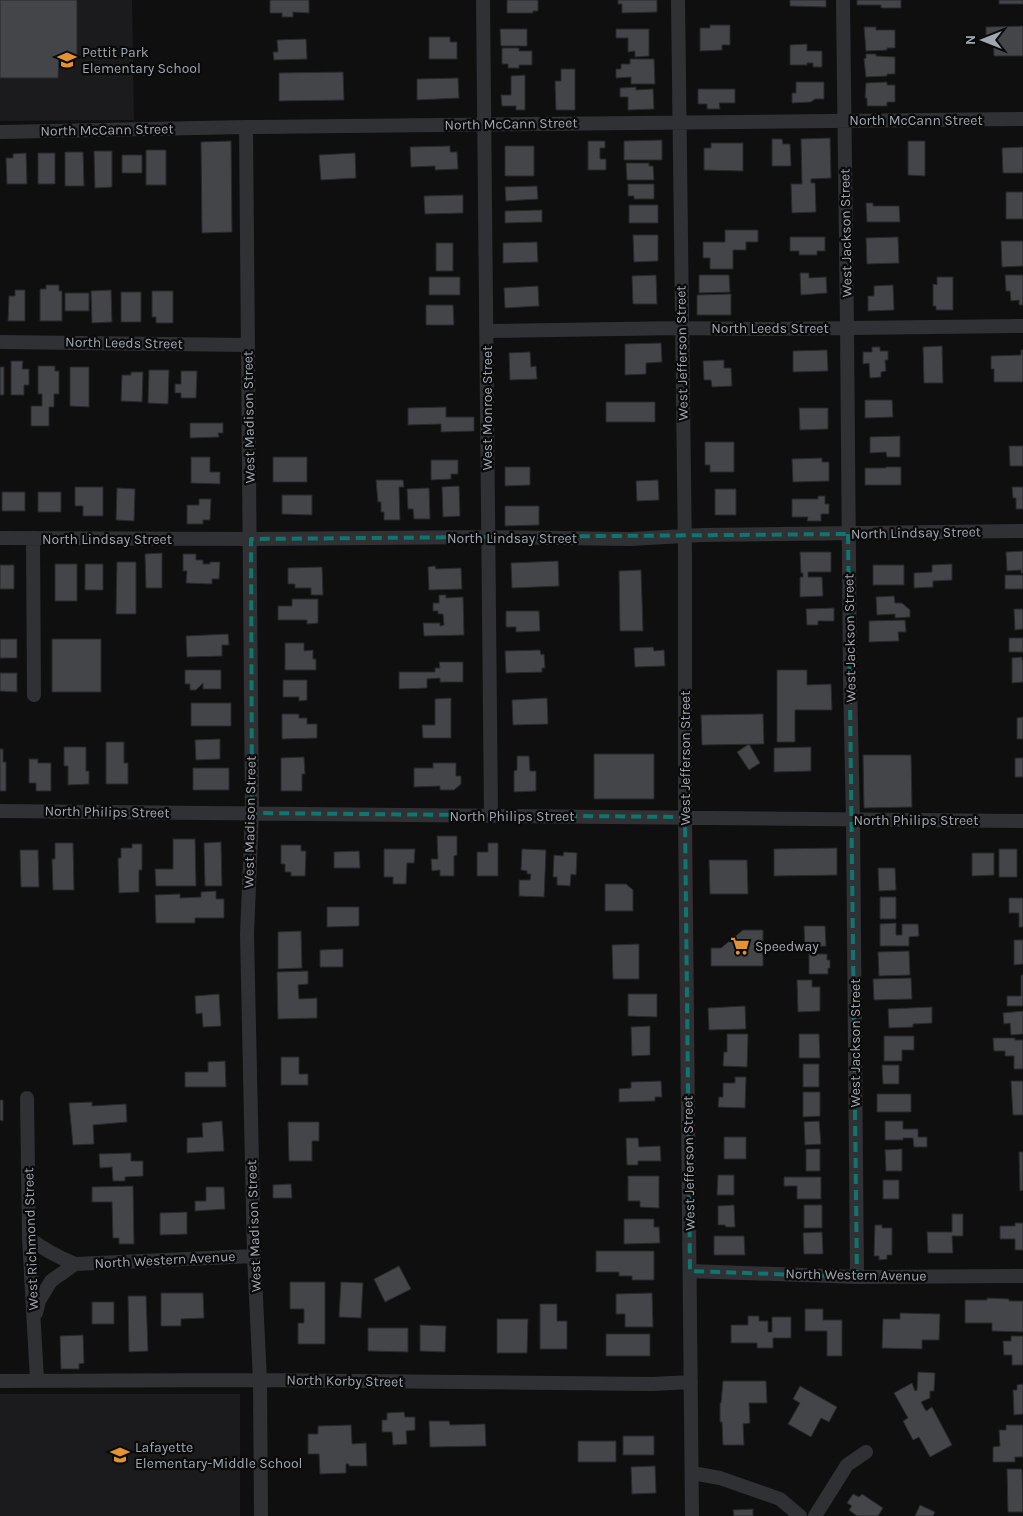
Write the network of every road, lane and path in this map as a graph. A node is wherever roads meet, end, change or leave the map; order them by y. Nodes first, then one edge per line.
1 (483, 0) edge
2 (678, 0) edge
3 (843, 0) edge
4 (1023, 119) edge
5 (844, 121) junction
6 (485, 124) junction
7 (679, 124) junction
8 (246, 127) junction
9 (0, 132) edge
10 (1023, 326) edge
11 (681, 328) junction
12 (847, 328) junction
13 (487, 331) junction
14 (0, 342) edge
15 (248, 345) junction
16 (1023, 531) edge
17 (848, 534) junction
18 (684, 536) junction
19 (488, 537) junction
20 (0, 538) edge
21 (33, 538) junction
22 (251, 539) junction
23 (34, 695) dead end
24 (0, 811) edge
25 (252, 813) junction
26 (491, 815) junction
27 (685, 817) junction
28 (853, 820) junction
29 (1023, 821) edge
30 (27, 1098) dead end
31 (30, 1238) junction
32 (254, 1256) junction
33 (75, 1264) junction
34 (690, 1271) junction
35 (1023, 1276) edge
36 (857, 1277) junction
37 (34, 1326) junction
38 (37, 1380) junction
39 (260, 1380) junction
40 (0, 1381) edge
41 (691, 1382) junction
42 (866, 1452) dead end
43 (692, 1473) junction
44 (261, 1516) edge
45 (692, 1516) edge
46 (800, 1516) edge
47 (815, 1516) edge

1 - 6 street, West Monroe Street
2 - 7 street, West Jefferson Street
3 - 5 street, West Jackson Street
4 - 5 street, North McCann Street
5 - 7 street, North McCann Street
5 - 12 street, West Jackson Street
6 - 7 street, North McCann Street
6 - 8 street, North McCann Street
6 - 13 street, West Monroe Street
7 - 11 street, West Jefferson Street
8 - 9 street, North McCann Street
8 - 15 street, West Madison Street
10 - 12 street, North Leeds Street
11 - 12 street, North Leeds Street
11 - 13 street, North Leeds Street
11 - 18 street, West Jefferson Street
12 - 17 street, West Jackson Street
13 - 19 street, West Monroe Street
14 - 15 street, North Leeds Street
15 - 22 street, West Madison Street
16 - 17 street, North Lindsay Street
17 - 18 street, North Lindsay Street
17 - 28 street, West Jackson Street
18 - 19 street, North Lindsay Street
18 - 27 street, West Jefferson Street
19 - 22 street, North Lindsay Street
19 - 26 street, West Monroe Street
20 - 21 street, North Lindsay Street
21 - 22 street, North Lindsay Street
21 - 23 street
22 - 25 street, West Madison Street
24 - 25 street, North Philips Street
25 - 26 street, North Philips Street
25 - 32 street, West Madison Street
26 - 27 street, North Philips Street
27 - 28 street, North Philips Street
27 - 34 street, West Jefferson Street
28 - 29 street, North Philips Street
28 - 36 street, West Jackson Street
30 - 31 street, West Richmond Street
31 - 33 street, North Western Avenue
31 - 37 street, West Richmond Street
32 - 33 street, North Western Avenue
32 - 39 street, West Madison Street
33 - 37 street, North Western Avenue
34 - 36 street, North Western Avenue
34 - 41 street, West Jefferson Street
35 - 36 street, North Western Avenue
37 - 38 street, West Richmond Street
38 - 39 street, North Korby Street
38 - 40 street, North Korby Street
39 - 41 street, North Korby Street
39 - 44 street, West Madison Street
41 - 43 street, West Jefferson Street
42 - 47 street
43 - 45 street, West Jefferson Street
43 - 46 street

